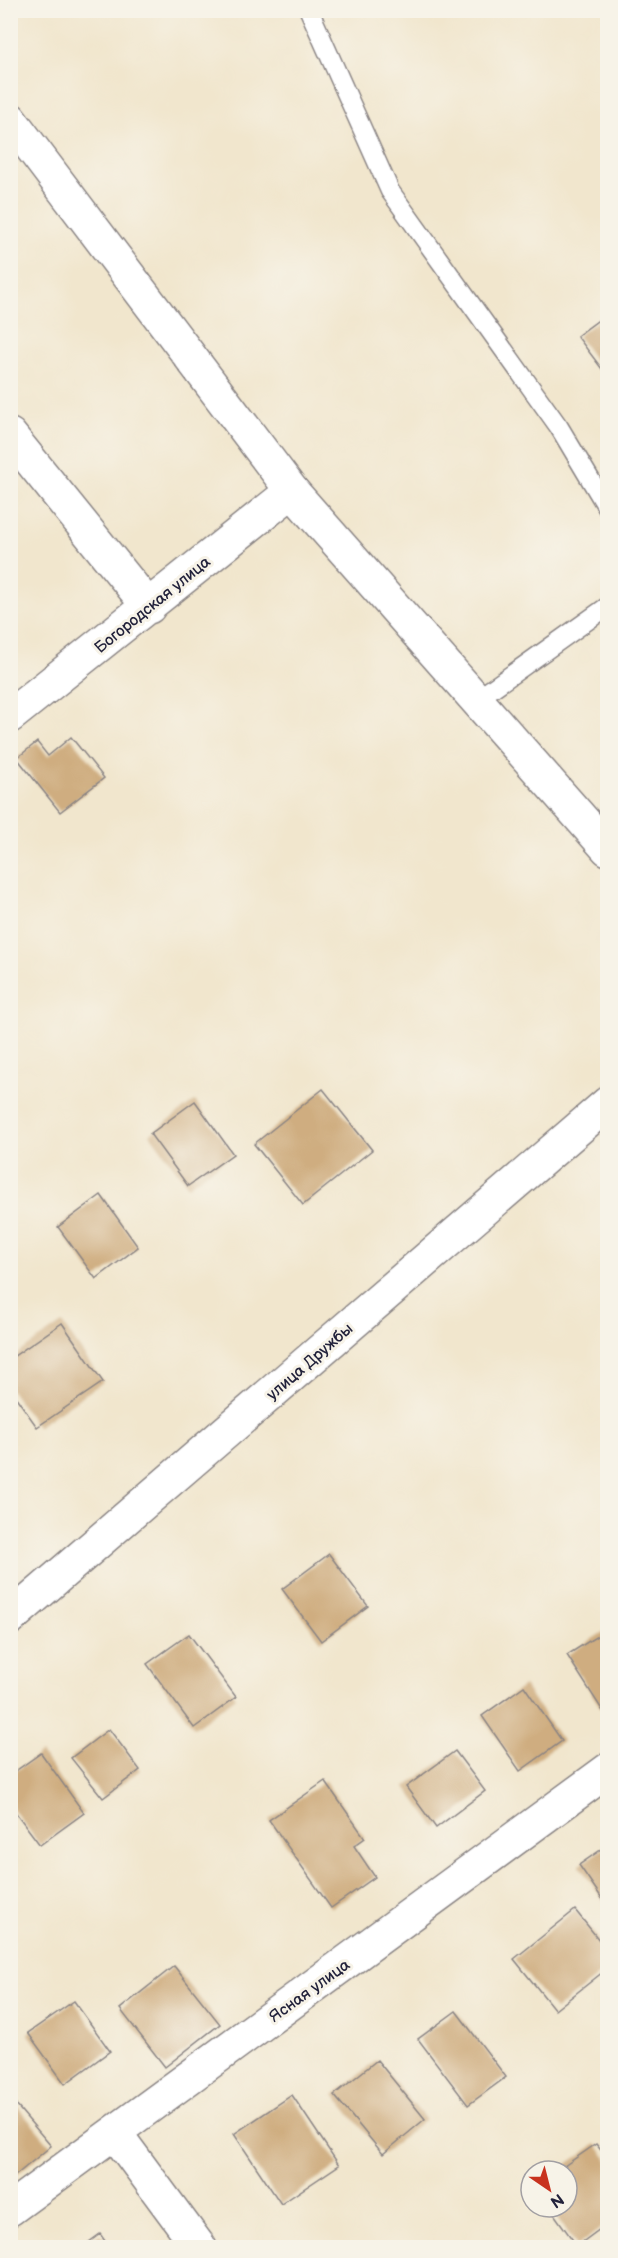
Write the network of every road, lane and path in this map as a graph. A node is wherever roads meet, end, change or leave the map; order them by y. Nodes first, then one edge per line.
1 (309, 10) edge
2 (10, 119) edge
3 (10, 435) edge
4 (292, 491) junction
5 (608, 509) edge
6 (608, 606) edge
7 (149, 607) junction
8 (476, 700) junction
9 (10, 716) edge
10 (608, 849) edge
11 (603, 1117) edge
12 (10, 1618) edge
13 (608, 1770) edge
14 (115, 2133) junction
15 (10, 2209) edge
16 (200, 2247) edge

1 - 5 lane
2 - 4 street
3 - 7 street
4 - 7 street, Богородская улица
4 - 8 street
6 - 8 lane
7 - 9 street, Богородская улица
8 - 10 street
11 - 12 street, улица Дружбы
13 - 14 street, Ясная улица
14 - 15 street, Ясная улица
14 - 16 street

